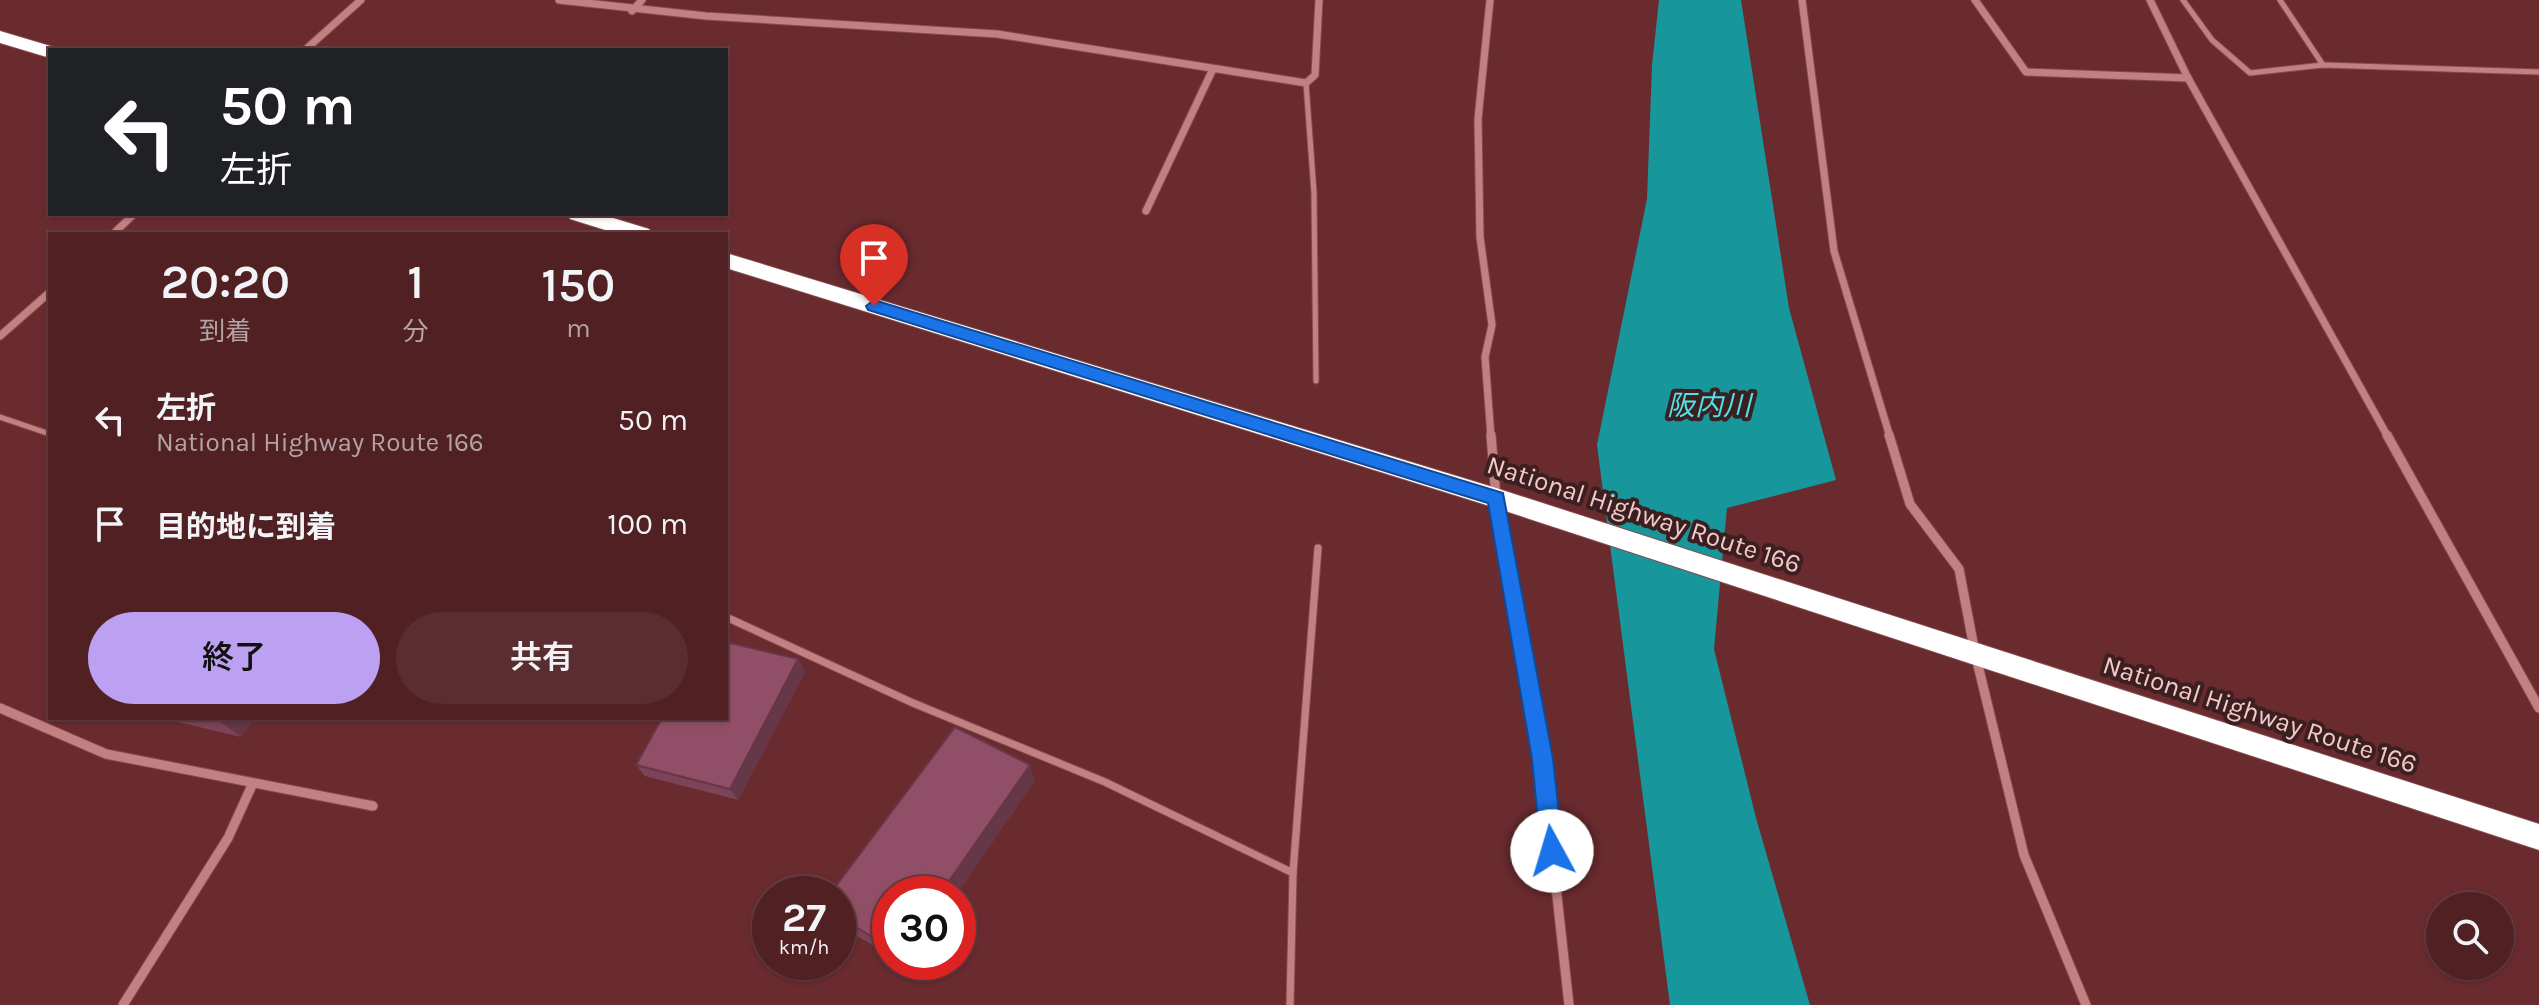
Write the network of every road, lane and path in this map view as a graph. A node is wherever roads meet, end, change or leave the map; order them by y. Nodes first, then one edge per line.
1 (361, 0) edge
2 (559, 0) edge
3 (642, 0) edge
4 (1319, 0) edge
5 (1490, 0) edge
6 (1802, 0) edge
7 (1975, 0) edge
8 (2150, 0) edge
9 (2183, 0) edge
10 (2280, 0) edge
11 (632, 11) junction
12 (0, 37) edge
13 (307, 48) edge
14 (48, 51) edge
15 (2323, 65) junction
16 (1212, 71) junction
17 (2539, 72) edge
18 (2188, 78) junction
19 (1306, 83) junction
20 (1146, 211) dead end
21 (132, 216) edge
22 (584, 216) edge
23 (115, 232) edge
24 (636, 232) edge
25 (728, 261) edge
26 (48, 294) edge
27 (0, 336) edge
28 (1316, 381) dead end
29 (0, 417) edge
30 (48, 433) edge
31 (1496, 498) junction
32 (1318, 548) dead end
33 (728, 618) edge
34 (1966, 649) junction
35 (0, 708) edge
36 (2539, 708) edge
37 (253, 783) junction
38 (373, 806) dead end
39 (2539, 837) edge
40 (1293, 873) junction
41 (123, 1005) edge
42 (1290, 1005) edge
43 (1569, 1005) edge
44 (2086, 1005) edge

1 - 13 street
2 - 11 street
3 - 11 street
4 - 19 street
5 - 31 street
6 - 34 street
7 - 18 street
8 - 18 street
9 - 15 lane
10 - 15 lane
11 - 16 street
12 - 14 highway
15 - 17 lane
16 - 19 street
16 - 20 street
18 - 36 street
19 - 28 lane
21 - 23 street
22 - 24 highway
25 - 31 highway, National Highway Route 166
26 - 27 street
29 - 30 lane
31 - 34 highway, National Highway Route 166
31 - 43 street
32 - 40 lane
33 - 40 lane
34 - 39 highway, National Highway Route 166
34 - 44 street
35 - 37 street
37 - 38 street
37 - 41 street
40 - 42 lane

